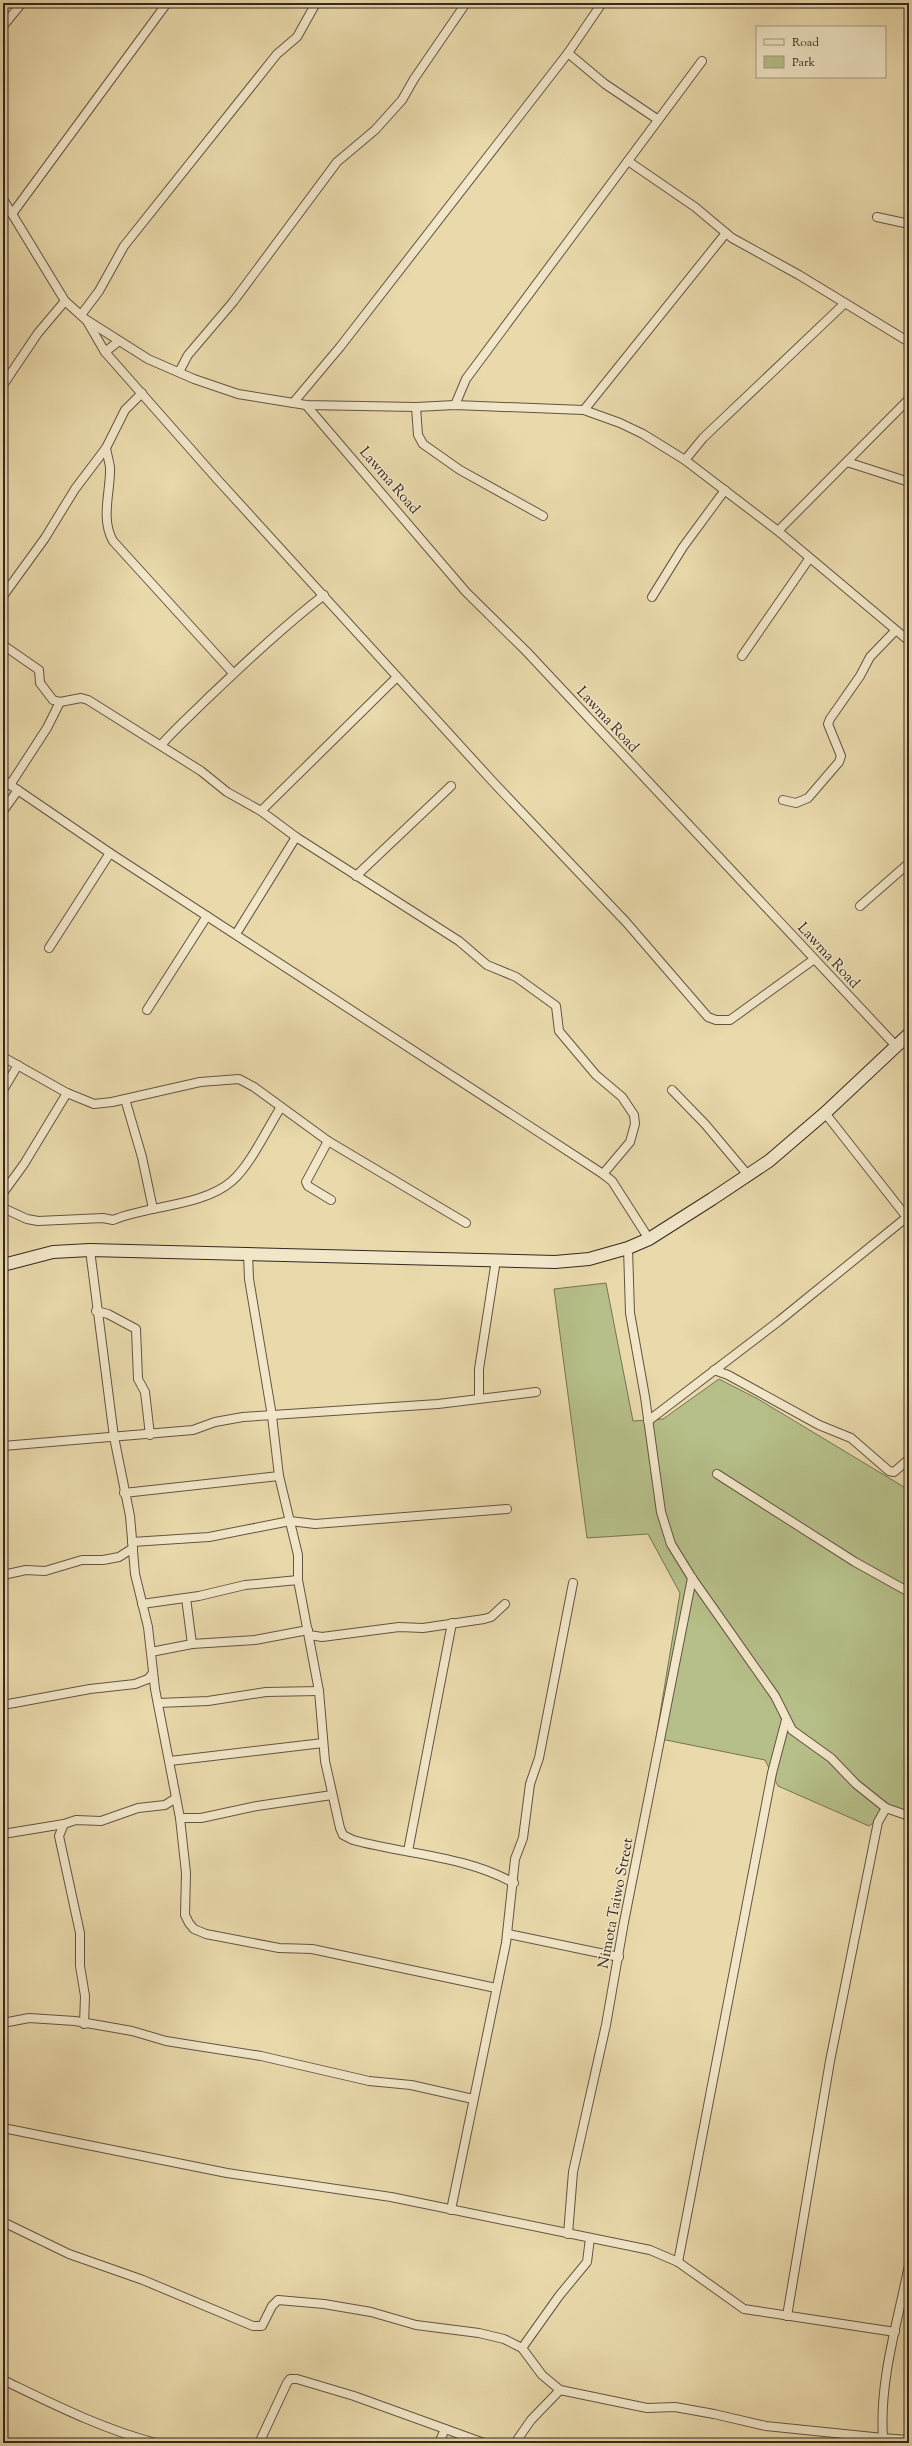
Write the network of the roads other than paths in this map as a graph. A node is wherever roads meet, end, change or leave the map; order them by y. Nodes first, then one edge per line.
1 (22, 3) edge
2 (167, 3) edge
3 (316, 3) edge
4 (466, 3) edge
5 (602, 3) edge
6 (3, 26) edge
7 (568, 53) junction
8 (702, 61) dead end
9 (657, 119) junction
10 (628, 161) junction
11 (3, 199) edge
12 (12, 214) junction
13 (877, 217) dead end
14 (909, 224) edge
15 (726, 233) junction
16 (65, 300) junction
17 (844, 304) junction
18 (83, 317) junction
19 (119, 341) junction
20 (909, 342) edge
21 (105, 352) junction
22 (179, 372) junction
23 (3, 385) edge
24 (142, 393) junction
25 (909, 400) edge
26 (293, 403) junction
27 (306, 405) junction
28 (455, 405) junction
29 (416, 407) junction
30 (584, 410) junction
31 (106, 448) junction
32 (685, 460) junction
33 (847, 462) junction
34 (909, 482) edge
35 (725, 490) junction
36 (543, 516) dead end
37 (778, 531) junction
38 (809, 558) junction
39 (324, 595) junction
40 (3, 596) edge
41 (652, 597) dead end
42 (895, 631) junction
43 (909, 640) edge
44 (3, 645) edge
45 (742, 656) dead end
46 (233, 673) junction
47 (397, 677) junction
48 (60, 702) junction
49 (161, 745) junction
50 (7, 782) edge
51 (452, 786) dead end
52 (18, 790) junction
53 (783, 800) dead end
54 (3, 811) edge
55 (260, 811) junction
56 (296, 837) junction
57 (110, 853) junction
58 (909, 863) edge
59 (356, 876) junction
60 (860, 906) dead end
61 (207, 916) junction
62 (236, 934) junction
63 (49, 948) dead end
64 (813, 960) junction
65 (147, 1010) dead end
66 (909, 1034) edge
67 (896, 1046) junction
68 (3, 1057) edge
69 (18, 1066) junction
70 (3, 1090) edge
71 (672, 1090) dead end
72 (67, 1093) junction
73 (125, 1099) junction
74 (281, 1107) junction
75 (825, 1113) junction
76 (328, 1141) junction
77 (603, 1174) junction
78 (747, 1174) junction
79 (3, 1193) edge
80 (331, 1200) dead end
81 (3, 1208) edge
82 (153, 1209) junction
83 (908, 1218) edge
84 (466, 1223) dead end
85 (649, 1239) junction
86 (628, 1248) junction
87 (90, 1250) junction
88 (248, 1253) junction
89 (496, 1260) junction
90 (3, 1265) edge
91 (96, 1311) junction
92 (714, 1370) junction
93 (536, 1392) dead end
94 (479, 1398) junction
95 (272, 1416) junction
96 (648, 1421) junction
97 (150, 1435) junction
98 (114, 1437) junction
99 (3, 1446) edge
100 (909, 1459) edge
101 (717, 1474) dead end
102 (279, 1476) junction
103 (124, 1493) junction
104 (507, 1509) dead end
105 (290, 1522) junction
106 (133, 1545) junction
107 (3, 1575) edge
108 (692, 1578) junction
109 (298, 1580) junction
110 (573, 1583) dead end
111 (909, 1592) edge
112 (186, 1598) junction
113 (142, 1604) junction
114 (505, 1604) dead end
115 (452, 1623) junction
116 (309, 1633) junction
117 (192, 1644) junction
118 (151, 1652) junction
119 (153, 1673) junction
120 (319, 1691) junction
121 (158, 1703) junction
122 (3, 1705) edge
123 (786, 1720) junction
124 (323, 1743) junction
125 (170, 1761) junction
126 (332, 1795) junction
127 (176, 1798) junction
128 (886, 1808) junction
129 (909, 1816) edge
130 (180, 1818) junction
131 (64, 1824) junction
132 (3, 1834) edge
133 (408, 1851) junction
134 (514, 1882) junction
135 (508, 1934) junction
136 (619, 1957) junction
137 (496, 1988) junction
138 (3, 2023) edge
139 (84, 2024) junction
140 (473, 2099) junction
141 (3, 2128) edge
142 (451, 2210) junction
143 (3, 2222) edge
144 (568, 2234) junction
145 (590, 2238) junction
146 (678, 2262) junction
147 (909, 2265) edge
148 (787, 2316) junction
149 (895, 2332) junction
150 (522, 2348) junction
151 (3, 2380) edge
152 (560, 2390) junction
153 (445, 2429) junction
154 (883, 2438) junction
155 (909, 2440) edge
156 (156, 2443) edge
157 (259, 2443) edge
158 (439, 2443) edge
159 (484, 2443) edge
160 (515, 2443) edge

1 - 6 street
2 - 12 street
3 - 18 street
4 - 22 street
5 - 7 street
7 - 9 street
7 - 26 street
8 - 9 street
9 - 10 street
10 - 15 street
10 - 28 street
11 - 12 street
12 - 16 street
13 - 14 street
15 - 17 street
15 - 30 street
16 - 18 street
16 - 23 street
17 - 20 street
17 - 32 street
18 - 19 street
18 - 21 street
19 - 21 street
19 - 22 street
21 - 24 street
22 - 26 street
24 - 31 street
24 - 39 street
25 - 33 street
26 - 27 street
27 - 29 street
27 - 64 street, Lawma Road
28 - 29 street
28 - 30 street
29 - 36 street
30 - 32 street
31 - 40 street
31 - 46 street
32 - 35 street
33 - 34 street
33 - 37 street
35 - 37 street
35 - 41 street
37 - 38 street
38 - 42 street
38 - 45 street
39 - 46 street
39 - 47 street
42 - 43 street
42 - 53 street
44 - 48 street
46 - 49 street
47 - 55 street
47 - 64 street
48 - 49 street
48 - 50 street
49 - 55 street
50 - 52 street
51 - 59 street
52 - 54 street
52 - 57 street
55 - 56 street
56 - 59 street
56 - 62 street
57 - 61 street
57 - 63 street
58 - 60 street
59 - 77 street
61 - 62 street
61 - 65 street
62 - 77 street
64 - 67 street, Lawma Road
66 - 67 main road
67 - 75 main road
68 - 69 street
69 - 70 street
69 - 72 street
71 - 78 street
72 - 73 street
72 - 79 street
73 - 74 street
73 - 82 street
74 - 76 street
74 - 82 street
75 - 78 main road
75 - 83 street
76 - 80 street
76 - 84 street
77 - 85 street
78 - 85 main road
81 - 82 street
83 - 92 street
85 - 86 main road
86 - 89 main road
86 - 96 street
87 - 88 main road
87 - 90 main road
87 - 91 street
88 - 89 main road
88 - 95 street
89 - 94 street
91 - 97 street
91 - 98 street
92 - 96 street
92 - 100 street
93 - 94 street
94 - 95 street
95 - 97 street
95 - 102 street
96 - 108 street
97 - 98 street
98 - 99 street
98 - 103 street
101 - 111 street
102 - 103 street
102 - 105 street
103 - 106 street
104 - 105 street
105 - 106 street
105 - 109 street
106 - 107 street
106 - 113 street
108 - 123 street
108 - 136 street, Nimota Taiwo Street
109 - 112 street
109 - 116 street
110 - 134 street
112 - 113 street
112 - 117 street
113 - 118 street
114 - 115 street
115 - 116 street
115 - 133 street
116 - 117 street
116 - 120 street
117 - 118 street
118 - 119 street
119 - 121 street
119 - 122 street
120 - 121 street
120 - 124 street
121 - 125 street
123 - 128 street
123 - 146 street
124 - 125 street
124 - 126 street
125 - 127 street
126 - 130 street
126 - 133 street
127 - 130 street
127 - 131 street
128 - 129 street
128 - 148 street
130 - 137 street
131 - 132 street
131 - 139 street
133 - 134 street
134 - 135 street
135 - 136 street
135 - 137 street
136 - 144 street, Nimota Taiwo Street
137 - 140 street
138 - 139 street
139 - 140 street
140 - 142 street
141 - 142 street
142 - 144 street
143 - 150 street
144 - 145 street
145 - 146 street
145 - 150 street
146 - 148 street
147 - 149 street
148 - 149 street
149 - 154 street
150 - 152 street
151 - 156 street
152 - 154 street
152 - 160 street
153 - 157 street
153 - 158 street
153 - 159 street
154 - 155 street

